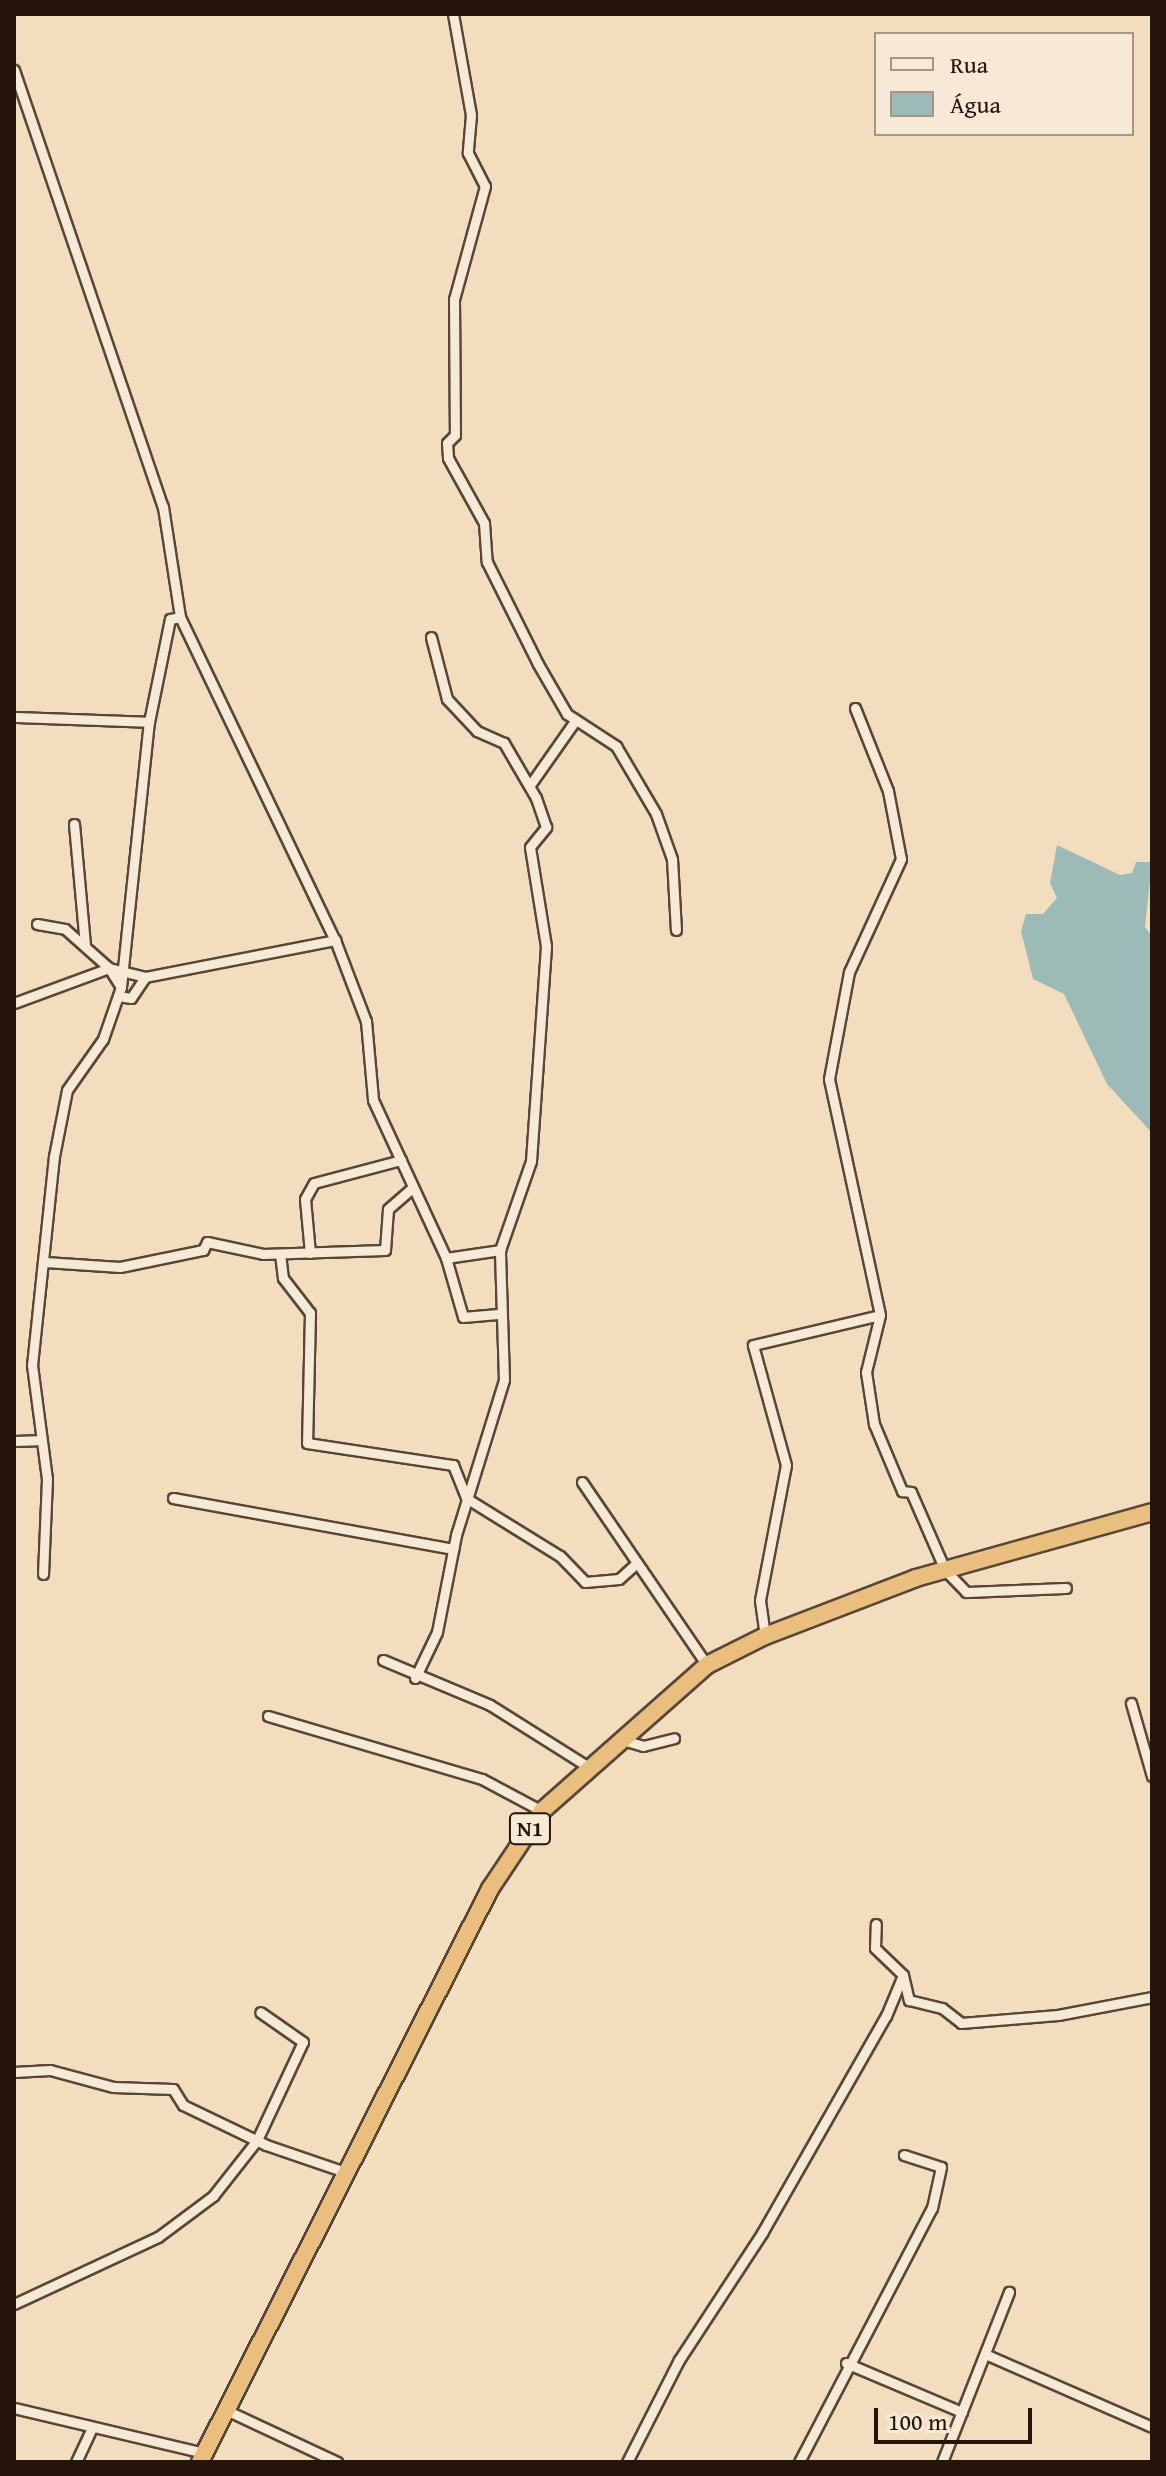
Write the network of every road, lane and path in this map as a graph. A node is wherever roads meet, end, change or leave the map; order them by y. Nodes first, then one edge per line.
1 (453, 14) edge
2 (14, 70) edge
3 (180, 617) junction
4 (431, 637) dead end
5 (855, 708) dead end
6 (14, 717) edge
7 (575, 721) junction
8 (149, 722) junction
9 (530, 785) junction
10 (74, 824) dead end
11 (37, 924) dead end
12 (676, 930) dead end
13 (335, 940) junction
14 (85, 946) junction
15 (109, 968) junction
16 (123, 973) junction
17 (145, 977) junction
18 (120, 991) junction
19 (14, 1003) edge
20 (401, 1160) junction
21 (412, 1188) junction
22 (500, 1250) junction
23 (310, 1253) junction
24 (280, 1254) junction
25 (446, 1258) junction
26 (45, 1262) junction
27 (498, 1314) junction
28 (880, 1315) junction
29 (37, 1440) junction
30 (14, 1441) edge
31 (582, 1482) dead end
32 (173, 1498) dead end
33 (466, 1498) junction
34 (1152, 1512) edge
35 (453, 1549) junction
36 (637, 1563) junction
37 (945, 1570) junction
38 (43, 1574) dead end
39 (1066, 1588) dead end
40 (765, 1636) junction
41 (383, 1660) dead end
42 (707, 1665) junction
43 (415, 1678) junction
44 (1131, 1703) dead end
45 (268, 1716) dead end
46 (674, 1738) dead end
47 (617, 1739) junction
48 (587, 1766) junction
49 (1152, 1776) edge
50 (542, 1811) junction
51 (876, 1924) dead end
52 (903, 1975) junction
53 (1152, 1997) edge
54 (260, 2012) dead end
55 (14, 2072) edge
56 (257, 2140) junction
57 (904, 2155) dead end
58 (345, 2172) junction
59 (1009, 2292) dead end
60 (14, 2304) edge
61 (985, 2354) junction
62 (846, 2363) junction
63 (14, 2408) edge
64 (226, 2410) junction
65 (962, 2412) junction
66 (92, 2427) junction
67 (1152, 2427) edge
68 (202, 2458) edge
69 (76, 2462) edge
70 (337, 2462) edge
71 (627, 2462) edge
72 (799, 2462) edge
73 (942, 2462) edge

1 - 7 street
2 - 3 street
3 - 8 street
3 - 13 street
4 - 9 street
5 - 28 street
6 - 8 street
7 - 9 street
7 - 12 street
8 - 16 street
9 - 22 street
10 - 14 street
11 - 14 street
13 - 17 street
13 - 20 street
14 - 15 street
15 - 16 street
15 - 18 street
15 - 19 street
16 - 17 street
16 - 18 street
17 - 18 street
18 - 26 street
20 - 21 street
20 - 23 street
21 - 23 street
21 - 25 street
22 - 25 street
22 - 27 street
23 - 24 street
24 - 26 street
24 - 33 street
25 - 27 street
26 - 29 street
27 - 33 street
28 - 37 street
28 - 40 street
29 - 30 street
29 - 38 street
31 - 36 street
32 - 35 street
33 - 35 street
33 - 36 street
34 - 37 highway, N1
35 - 43 street
36 - 42 street
37 - 39 street
37 - 40 highway, N1
40 - 42 highway, N1
41 - 43 street
42 - 47 highway, N1
43 - 48 street
44 - 49 street
45 - 50 street
46 - 47 street
47 - 48 highway, N1
48 - 50 highway, N1
50 - 58 highway, N1
51 - 52 street
52 - 53 street
52 - 71 street
54 - 56 street
55 - 56 street
56 - 58 street
56 - 60 street
57 - 62 street
58 - 64 highway, N1
59 - 61 street
61 - 65 street
61 - 67 street
62 - 65 street
62 - 72 street
63 - 66 street
64 - 68 highway, N1
64 - 70 street
65 - 73 street
66 - 68 street
66 - 69 street

